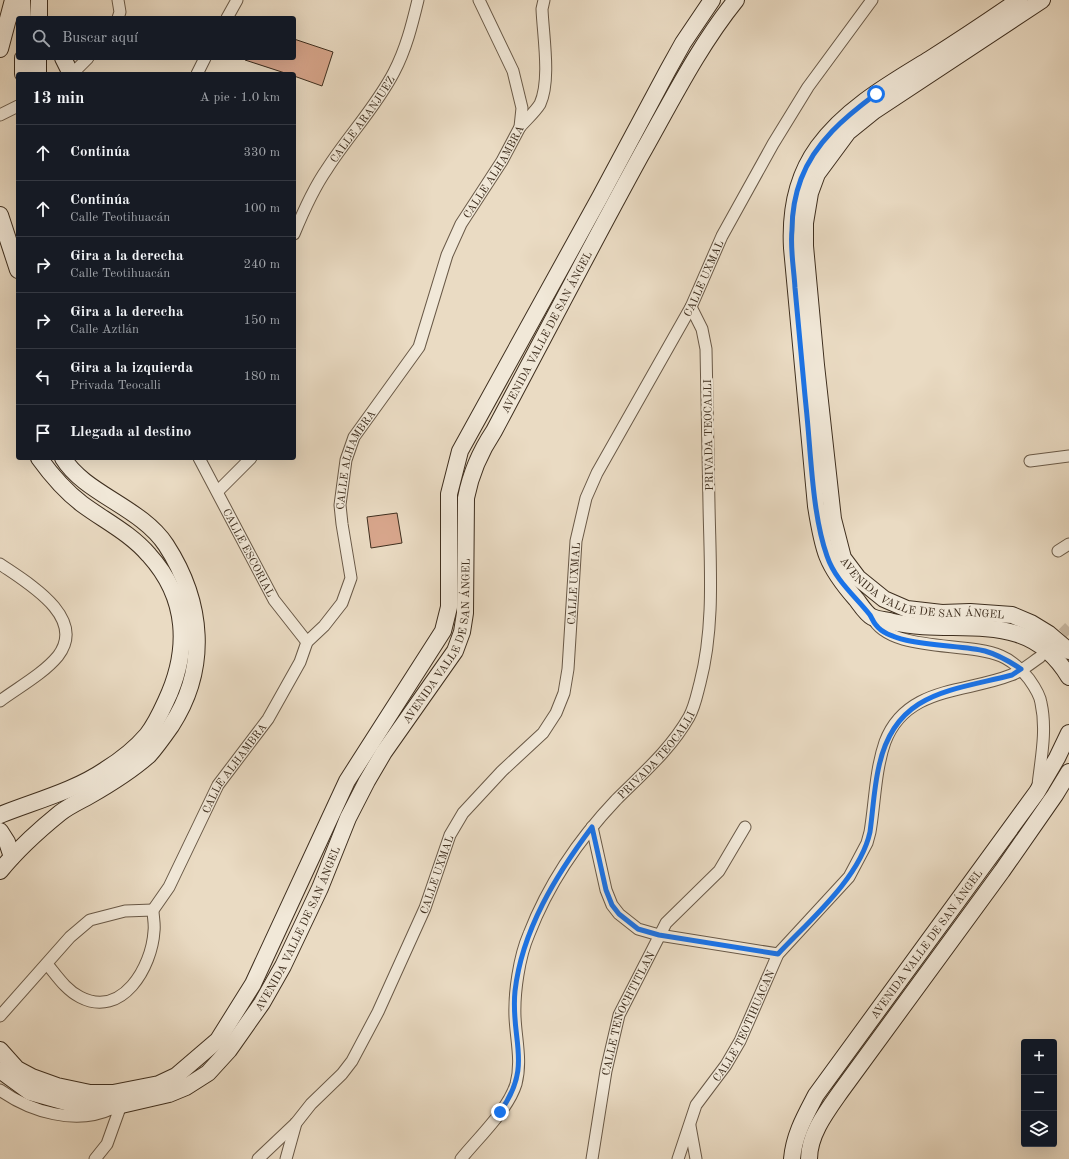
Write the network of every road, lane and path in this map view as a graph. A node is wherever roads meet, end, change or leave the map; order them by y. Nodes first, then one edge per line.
1 (13, 0) edge
2 (22, 0) edge
3 (118, 0) edge
4 (237, 0) edge
5 (418, 0) edge
6 (479, 0) edge
7 (544, 0) edge
8 (712, 0) edge
9 (736, 0) edge
10 (872, 0) edge
11 (1042, 0) edge
12 (1019, 5) edge
13 (23, 16) edge
14 (119, 16) edge
15 (228, 16) edge
16 (0, 49) edge
17 (64, 60) edge
18 (86, 60) edge
19 (204, 60) edge
20 (27, 63) edge
21 (36, 72) edge
22 (71, 72) edge
23 (74, 72) edge
24 (198, 72) edge
25 (16, 107) edge
26 (0, 115) edge
27 (520, 127) junction
28 (0, 215) edge
29 (296, 229) edge
30 (16, 264) edge
31 (691, 307) junction
32 (1069, 456) edge
33 (40, 460) edge
34 (65, 460) edge
35 (200, 460) edge
36 (249, 460) edge
37 (1030, 461) dead end
38 (218, 491) junction
39 (1069, 544) edge
40 (1058, 551) dead end
41 (0, 564) edge
42 (852, 583) junction
43 (872, 617) junction
44 (307, 642) junction
45 (1069, 650) edge
46 (1040, 657) dead end
47 (1021, 669) junction
48 (1069, 676) edge
49 (0, 701) edge
50 (1069, 733) edge
51 (1069, 772) edge
52 (1037, 792) junction
53 (0, 815) edge
54 (592, 827) junction
55 (745, 828) dead end
56 (0, 831) edge
57 (12, 857) junction
58 (0, 871) edge
59 (291, 904) junction
60 (153, 910) junction
61 (308, 915) junction
62 (282, 922) junction
63 (299, 933) junction
64 (659, 935) junction
65 (928, 940) junction
66 (942, 950) junction
67 (778, 954) junction
68 (47, 964) junction
69 (0, 1016) edge
70 (0, 1050) edge
71 (0, 1070) edge
72 (0, 1090) edge
73 (119, 1106) junction
74 (296, 1123) junction
75 (690, 1125) junction
76 (95, 1159) edge
77 (258, 1159) edge
78 (286, 1159) edge
79 (461, 1159) edge
80 (592, 1159) edge
81 (678, 1159) edge
82 (696, 1159) edge
83 (792, 1159) edge
84 (809, 1159) edge

1 - 16 street
2 - 13 street
3 - 14 street
4 - 15 street
5 - 29 street, CALLE ARANJUEZ
6 - 27 street, CALLE ALHAMBRA
7 - 27 street
8 - 59 street, AVENIDA VALLE DE SAN ÁNGEL
9 - 61 street, AVENIDA VALLE DE SAN ÁNGEL
10 - 31 street, CALLE UXMAL
11 - 12 street, AVENIDA VALLE DE SAN ÁNGEL
12 - 42 street, AVENIDA VALLE DE SAN ÁNGEL
17 - 22 street
18 - 23 street
19 - 24 street
20 - 21 street
25 - 26 street
27 - 44 street, CALLE ALHAMBRA
28 - 30 street
31 - 54 street, PRIVADA TEOCALLI
31 - 74 street, CALLE UXMAL
32 - 37 street
33 - 53 street
34 - 57 street
35 - 38 street, CALLE ESCORIAL
36 - 38 street
38 - 44 street, CALLE ESCORIAL
39 - 40 street
41 - 49 street
42 - 43 street, AVENIDA VALLE DE SAN ÁNGEL
42 - 45 street, AVENIDA VALLE DE SAN ÁNGEL
43 - 47 street
43 - 48 street, AVENIDA VALLE DE SAN ÁNGEL
44 - 60 street, CALLE ALHAMBRA
46 - 47 street, CALLE TEOTIHUACÁN
47 - 52 street
47 - 67 street, CALLE TEOTIHUACÁN
50 - 52 street, AVENIDA VALLE DE SAN ÁNGEL
51 - 66 street, AVENIDA VALLE DE SAN ÁNGEL
52 - 65 street, AVENIDA VALLE DE SAN ÁNGEL
54 - 64 street
54 - 79 street, PRIVADA TEOCALLI
55 - 64 street, CALLE TENOCHTITLAN
56 - 57 street
57 - 58 street
59 - 61 street
59 - 62 street, AVENIDA VALLE DE SAN ÁNGEL
60 - 68 street
60 - 68 street
61 - 63 street, AVENIDA VALLE DE SAN ÁNGEL
62 - 63 street
62 - 70 street, AVENIDA VALLE DE SAN ÁNGEL
63 - 73 street, AVENIDA VALLE DE SAN ÁNGEL
64 - 67 street
64 - 80 street, CALLE TENOCHTITLAN
65 - 66 street
65 - 83 street, AVENIDA VALLE DE SAN ÁNGEL
66 - 84 street, AVENIDA VALLE DE SAN ÁNGEL
67 - 75 street, CALLE TEOTIHUACÁN
68 - 69 street
71 - 73 street, AVENIDA VALLE DE SAN ÁNGEL
72 - 73 street
73 - 76 street
74 - 77 street
74 - 78 street, CALLE UXMAL
75 - 81 street, CALLE TEOTIHUACÁN
75 - 82 street

